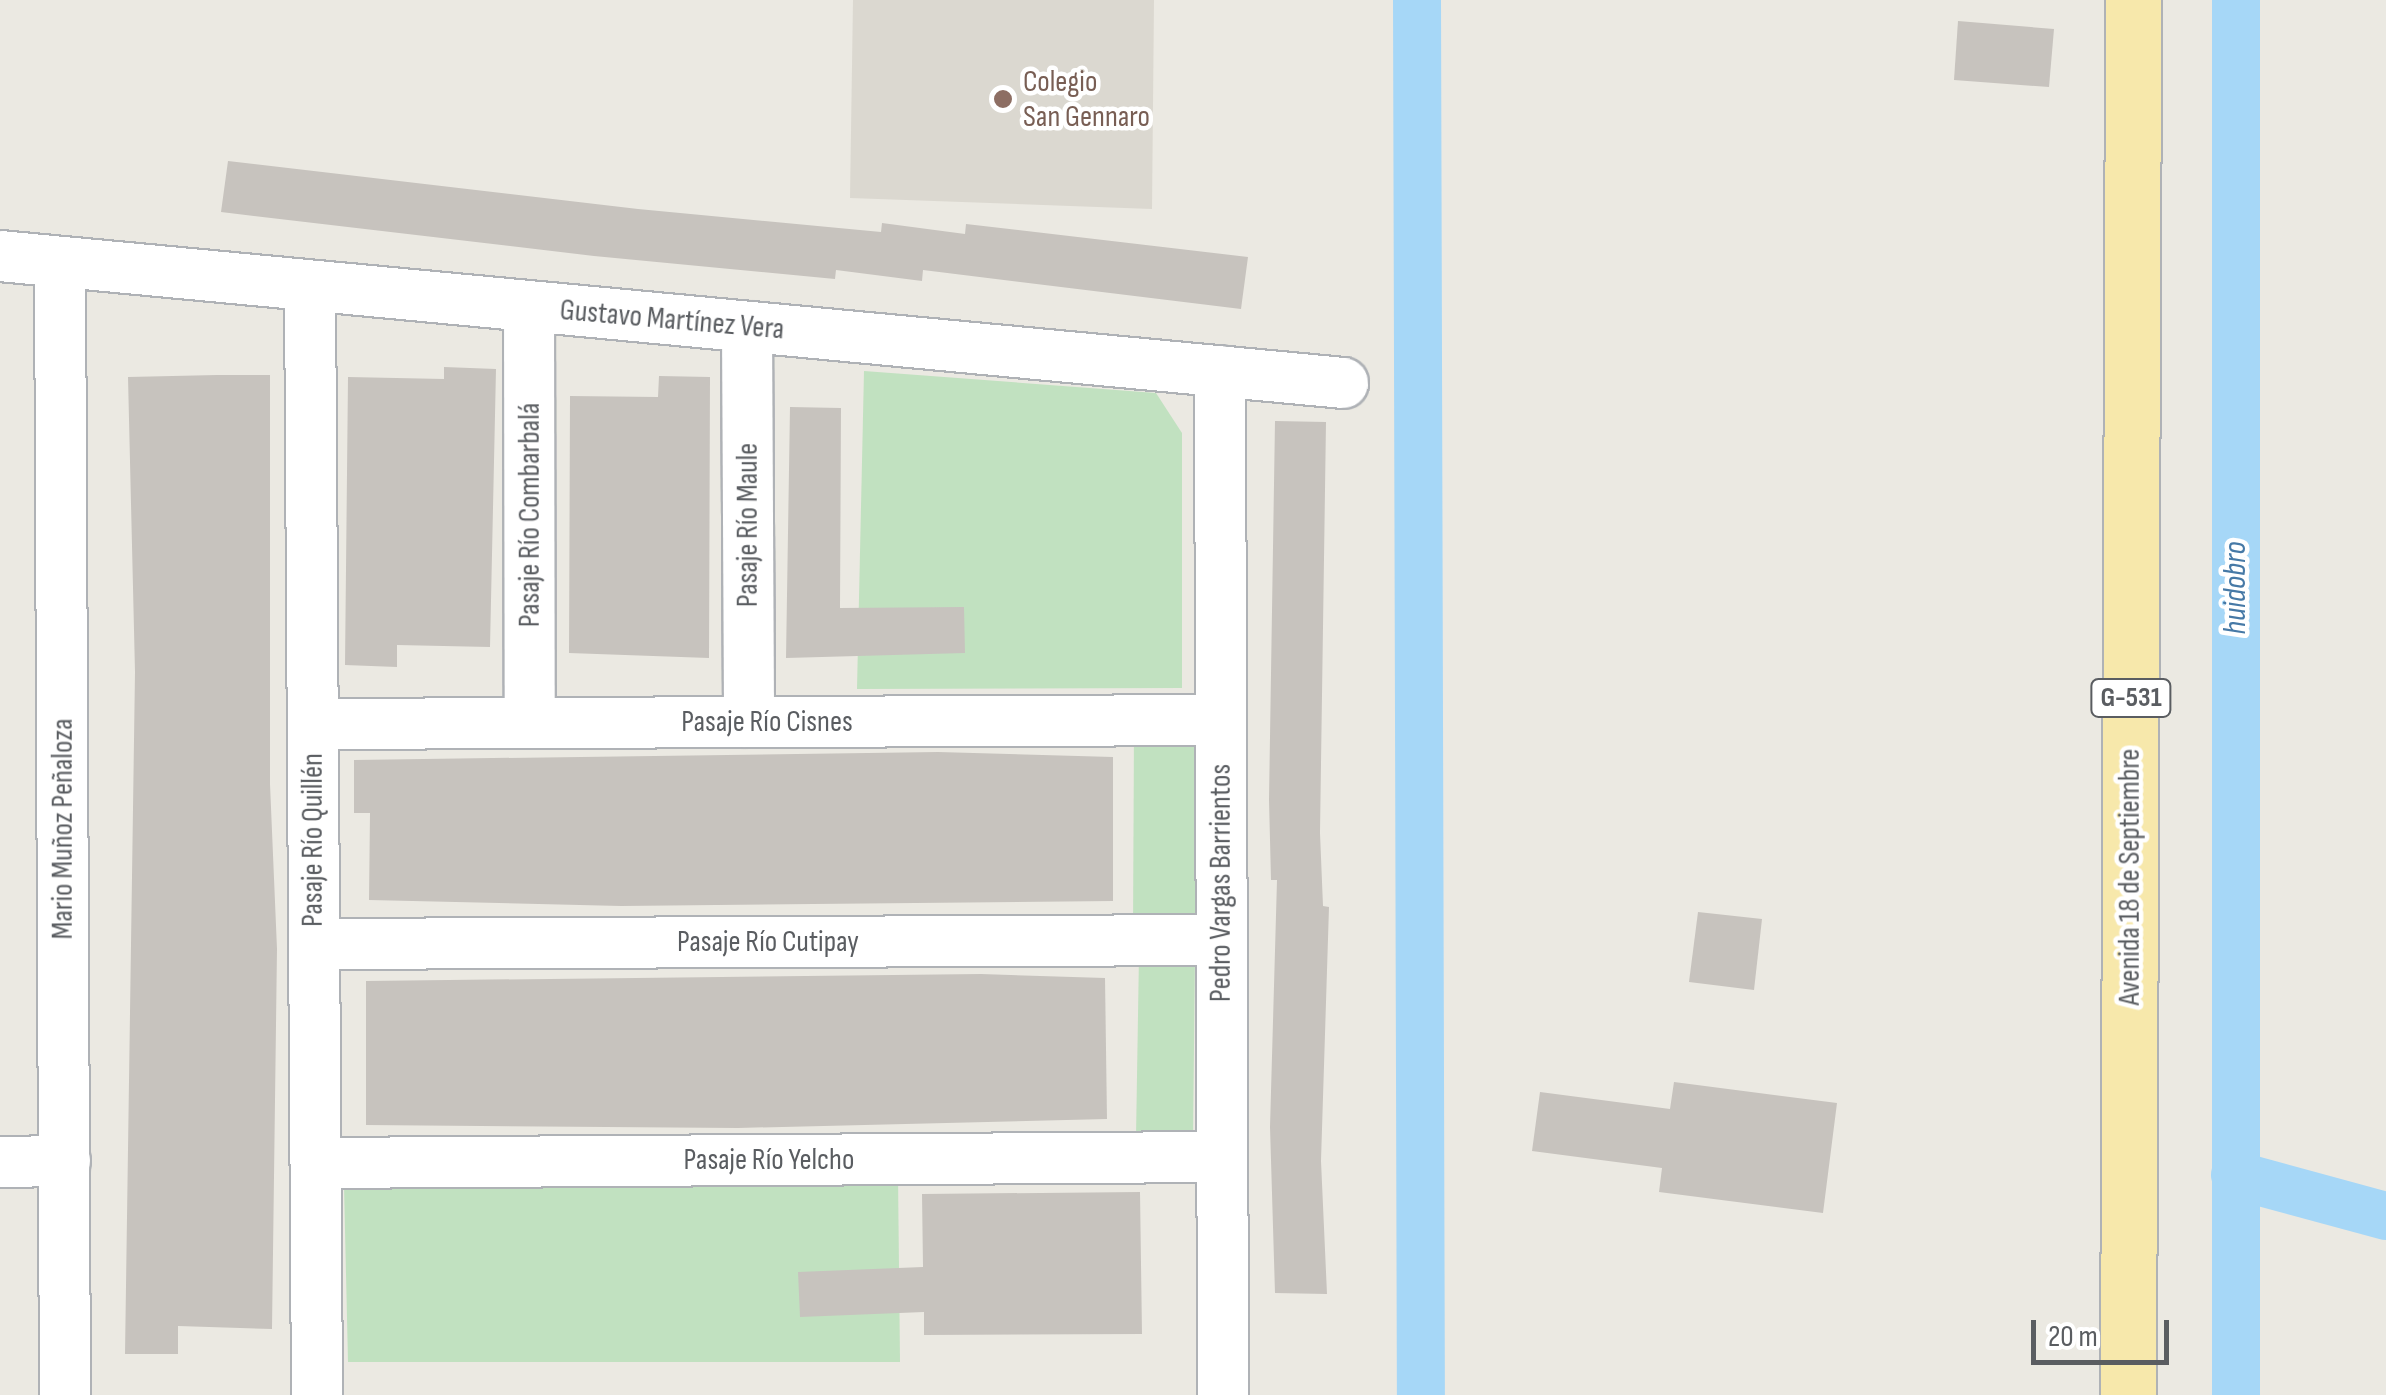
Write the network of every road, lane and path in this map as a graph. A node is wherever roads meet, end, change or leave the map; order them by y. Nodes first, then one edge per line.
1 (2134, 0) edge
2 (0, 256) edge
3 (60, 262) junction
4 (310, 286) junction
5 (529, 306) junction
6 (747, 327) junction
7 (1220, 371) junction
8 (1343, 383) dead end
9 (1220, 720) junction
10 (749, 722) junction
11 (530, 723) junction
12 (313, 724) junction
13 (1221, 940) junction
14 (314, 944) junction
15 (1222, 1157) junction
16 (65, 1161) junction
17 (0, 1162) edge
18 (316, 1163) junction
19 (65, 1395) edge
20 (317, 1395) edge
21 (1223, 1395) edge
22 (2128, 1395) edge

1 - 22 main road, Avenida 18 de Septiembre / G-531
2 - 3 street, Gustavo Martínez Vera
3 - 4 street, Gustavo Martínez Vera
3 - 16 street, Mario Muñoz Peñaloza
4 - 5 street, Gustavo Martínez Vera
4 - 12 street, Pasaje Río Quillén
5 - 6 street, Gustavo Martínez Vera
5 - 11 street, Pasaje Río Combarbalá
6 - 7 street, Gustavo Martínez Vera
6 - 10 street, Pasaje Río Maule
7 - 8 street, Gustavo Martínez Vera
7 - 9 street, Pedro Vargas Barrientos
9 - 10 street, Pasaje Río Cisnes
9 - 13 street, Pedro Vargas Barrientos
10 - 11 street, Pasaje Río Cisnes
11 - 12 street, Pasaje Río Cisnes
12 - 14 street, Pasaje Río Quillén
13 - 14 street, Pasaje Río Cutipay
13 - 15 street, Pedro Vargas Barrientos
14 - 18 street, Pasaje Río Quillén
15 - 18 street, Pasaje Río Yelcho
15 - 21 street, Pedro Vargas Barrientos
16 - 17 street
16 - 19 street, Mario Muñoz Peñaloza
18 - 20 street, Pasaje Río Quillén

